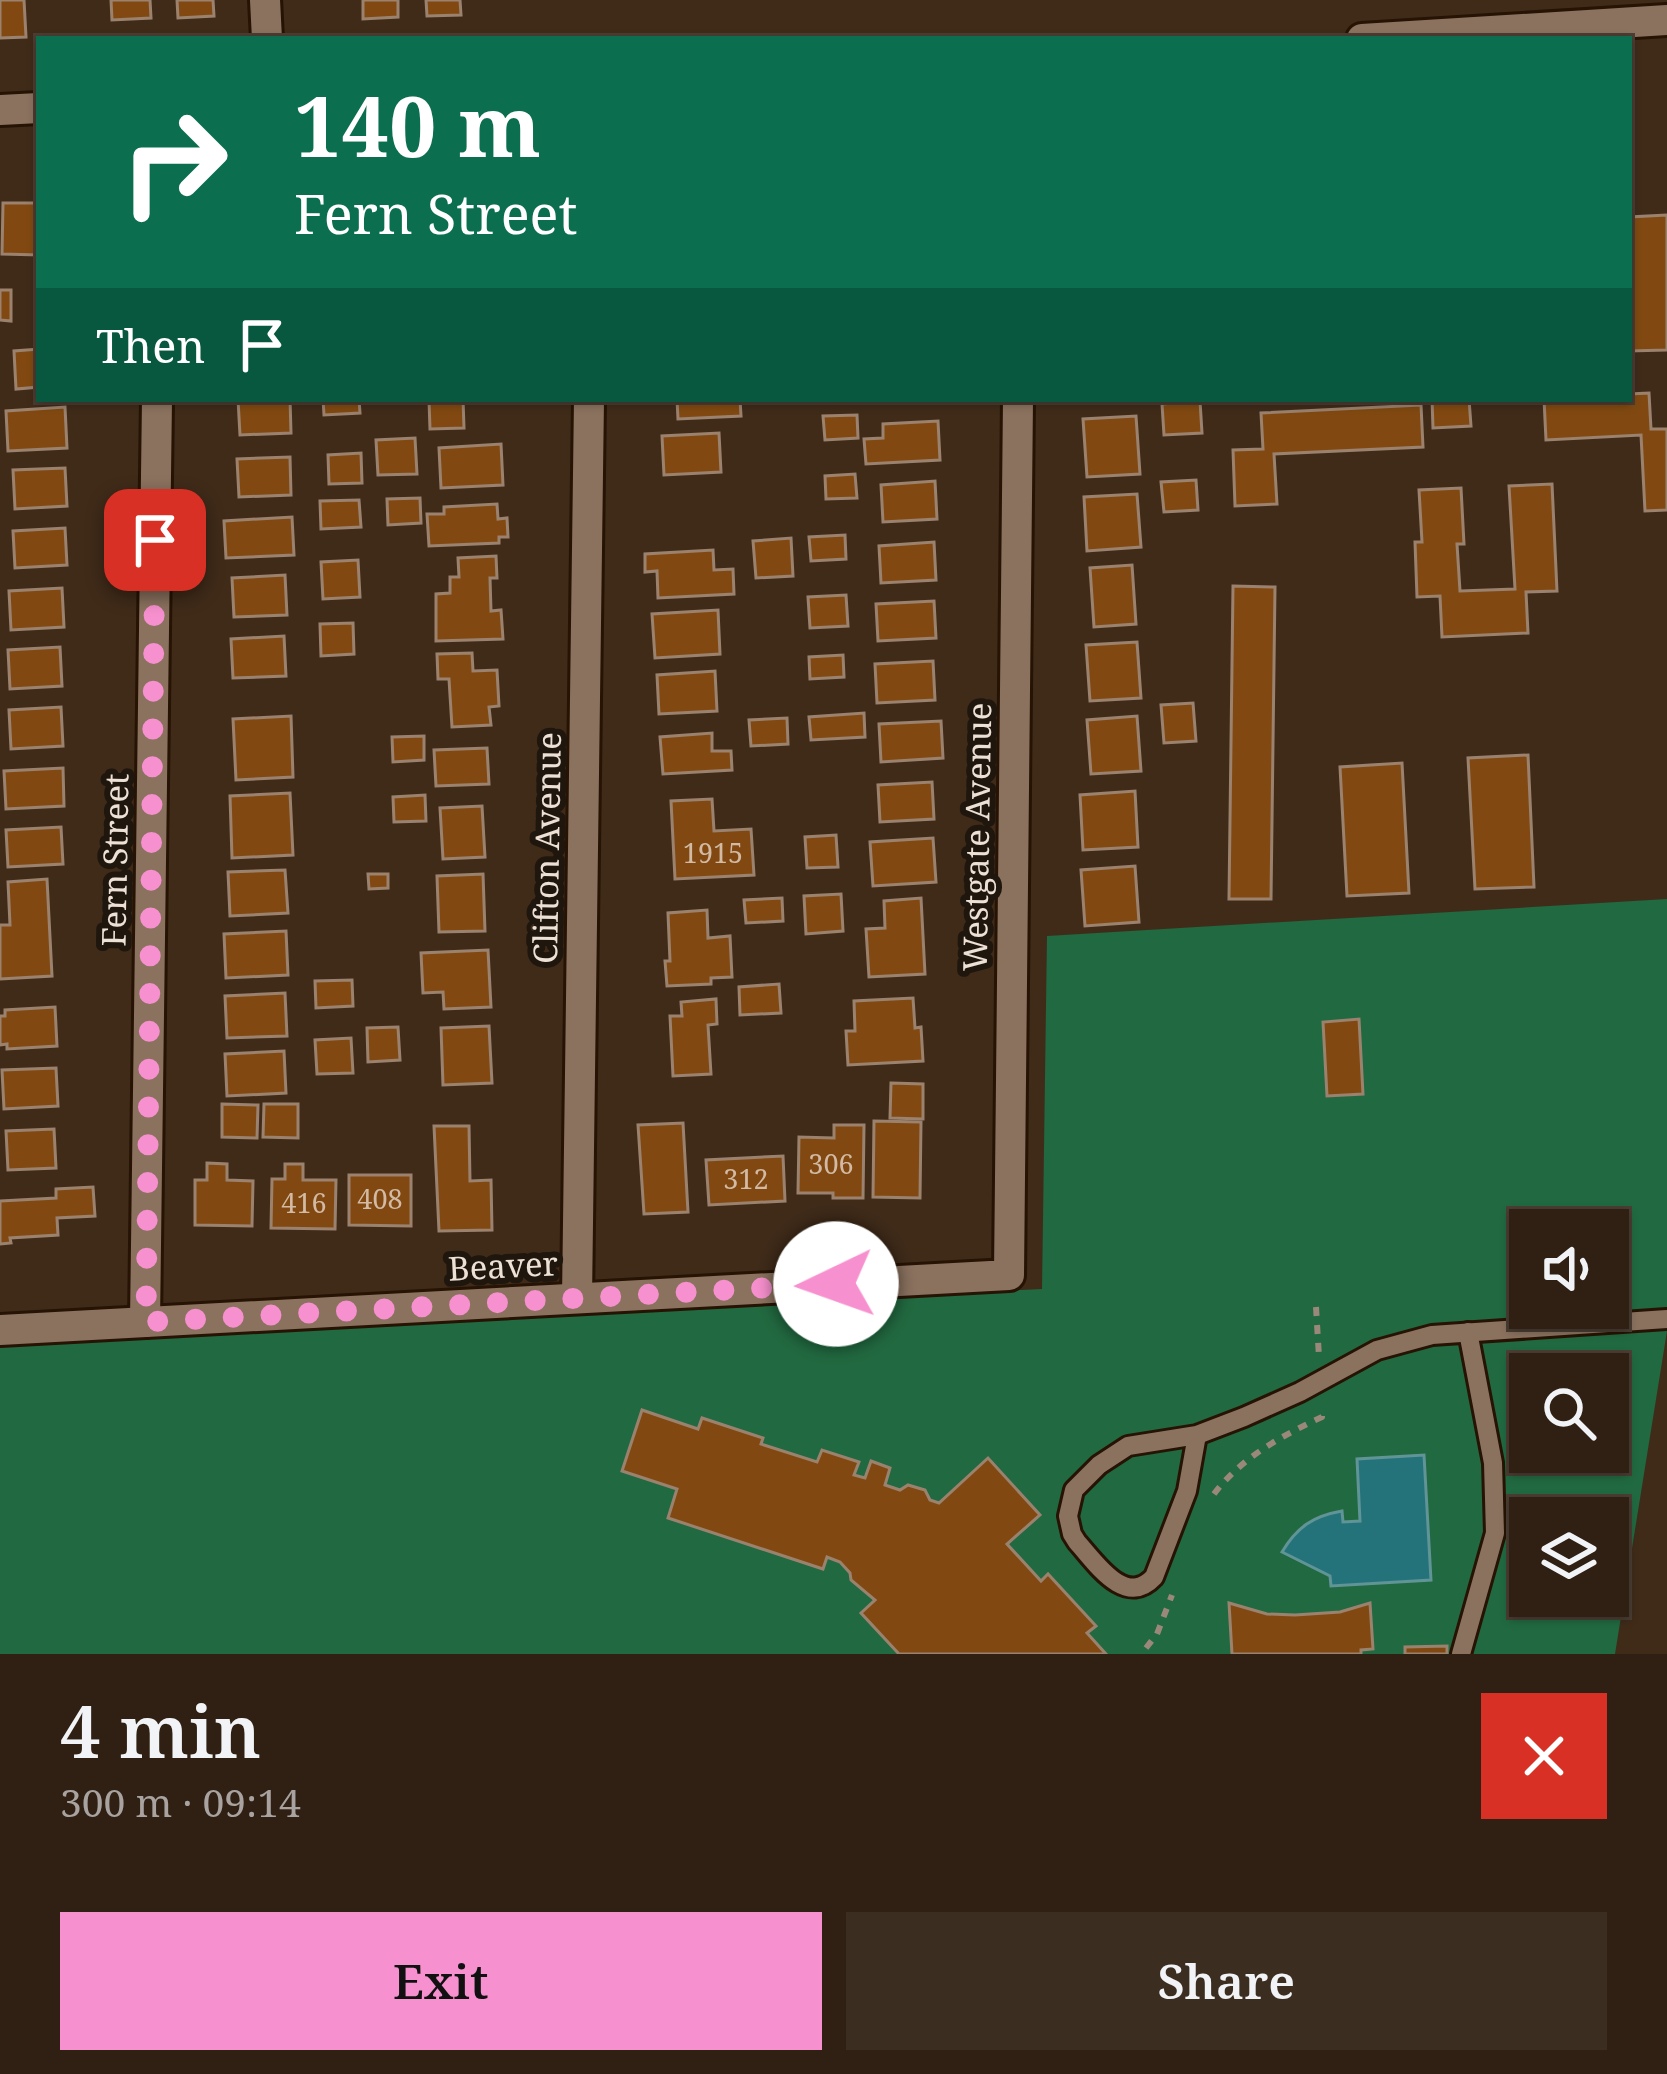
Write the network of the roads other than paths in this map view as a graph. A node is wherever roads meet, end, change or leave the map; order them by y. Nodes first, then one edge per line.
1 (265, 0) edge
2 (1667, 20) edge
3 (267, 36) edge
4 (1411, 36) edge
5 (36, 108) edge
6 (0, 110) edge
7 (157, 402) edge
8 (589, 402) edge
9 (1018, 402) edge
10 (1010, 1275) joint
11 (577, 1298) junction
12 (1667, 1319) edge
13 (146, 1322) junction
14 (0, 1330) edge
15 (1468, 1332) junction
16 (1197, 1435) junction
17 (1461, 1654) edge

1 - 3 street
2 - 4 street
5 - 6 street
7 - 13 street, Fern Street
8 - 11 street, Clifton Avenue
9 - 10 street, Westgate Avenue
10 - 11 street, Beaver
11 - 13 street, Beaver
12 - 15 lane
13 - 14 street, Beaver
15 - 16 lane
15 - 17 lane
16 - 16 lane

